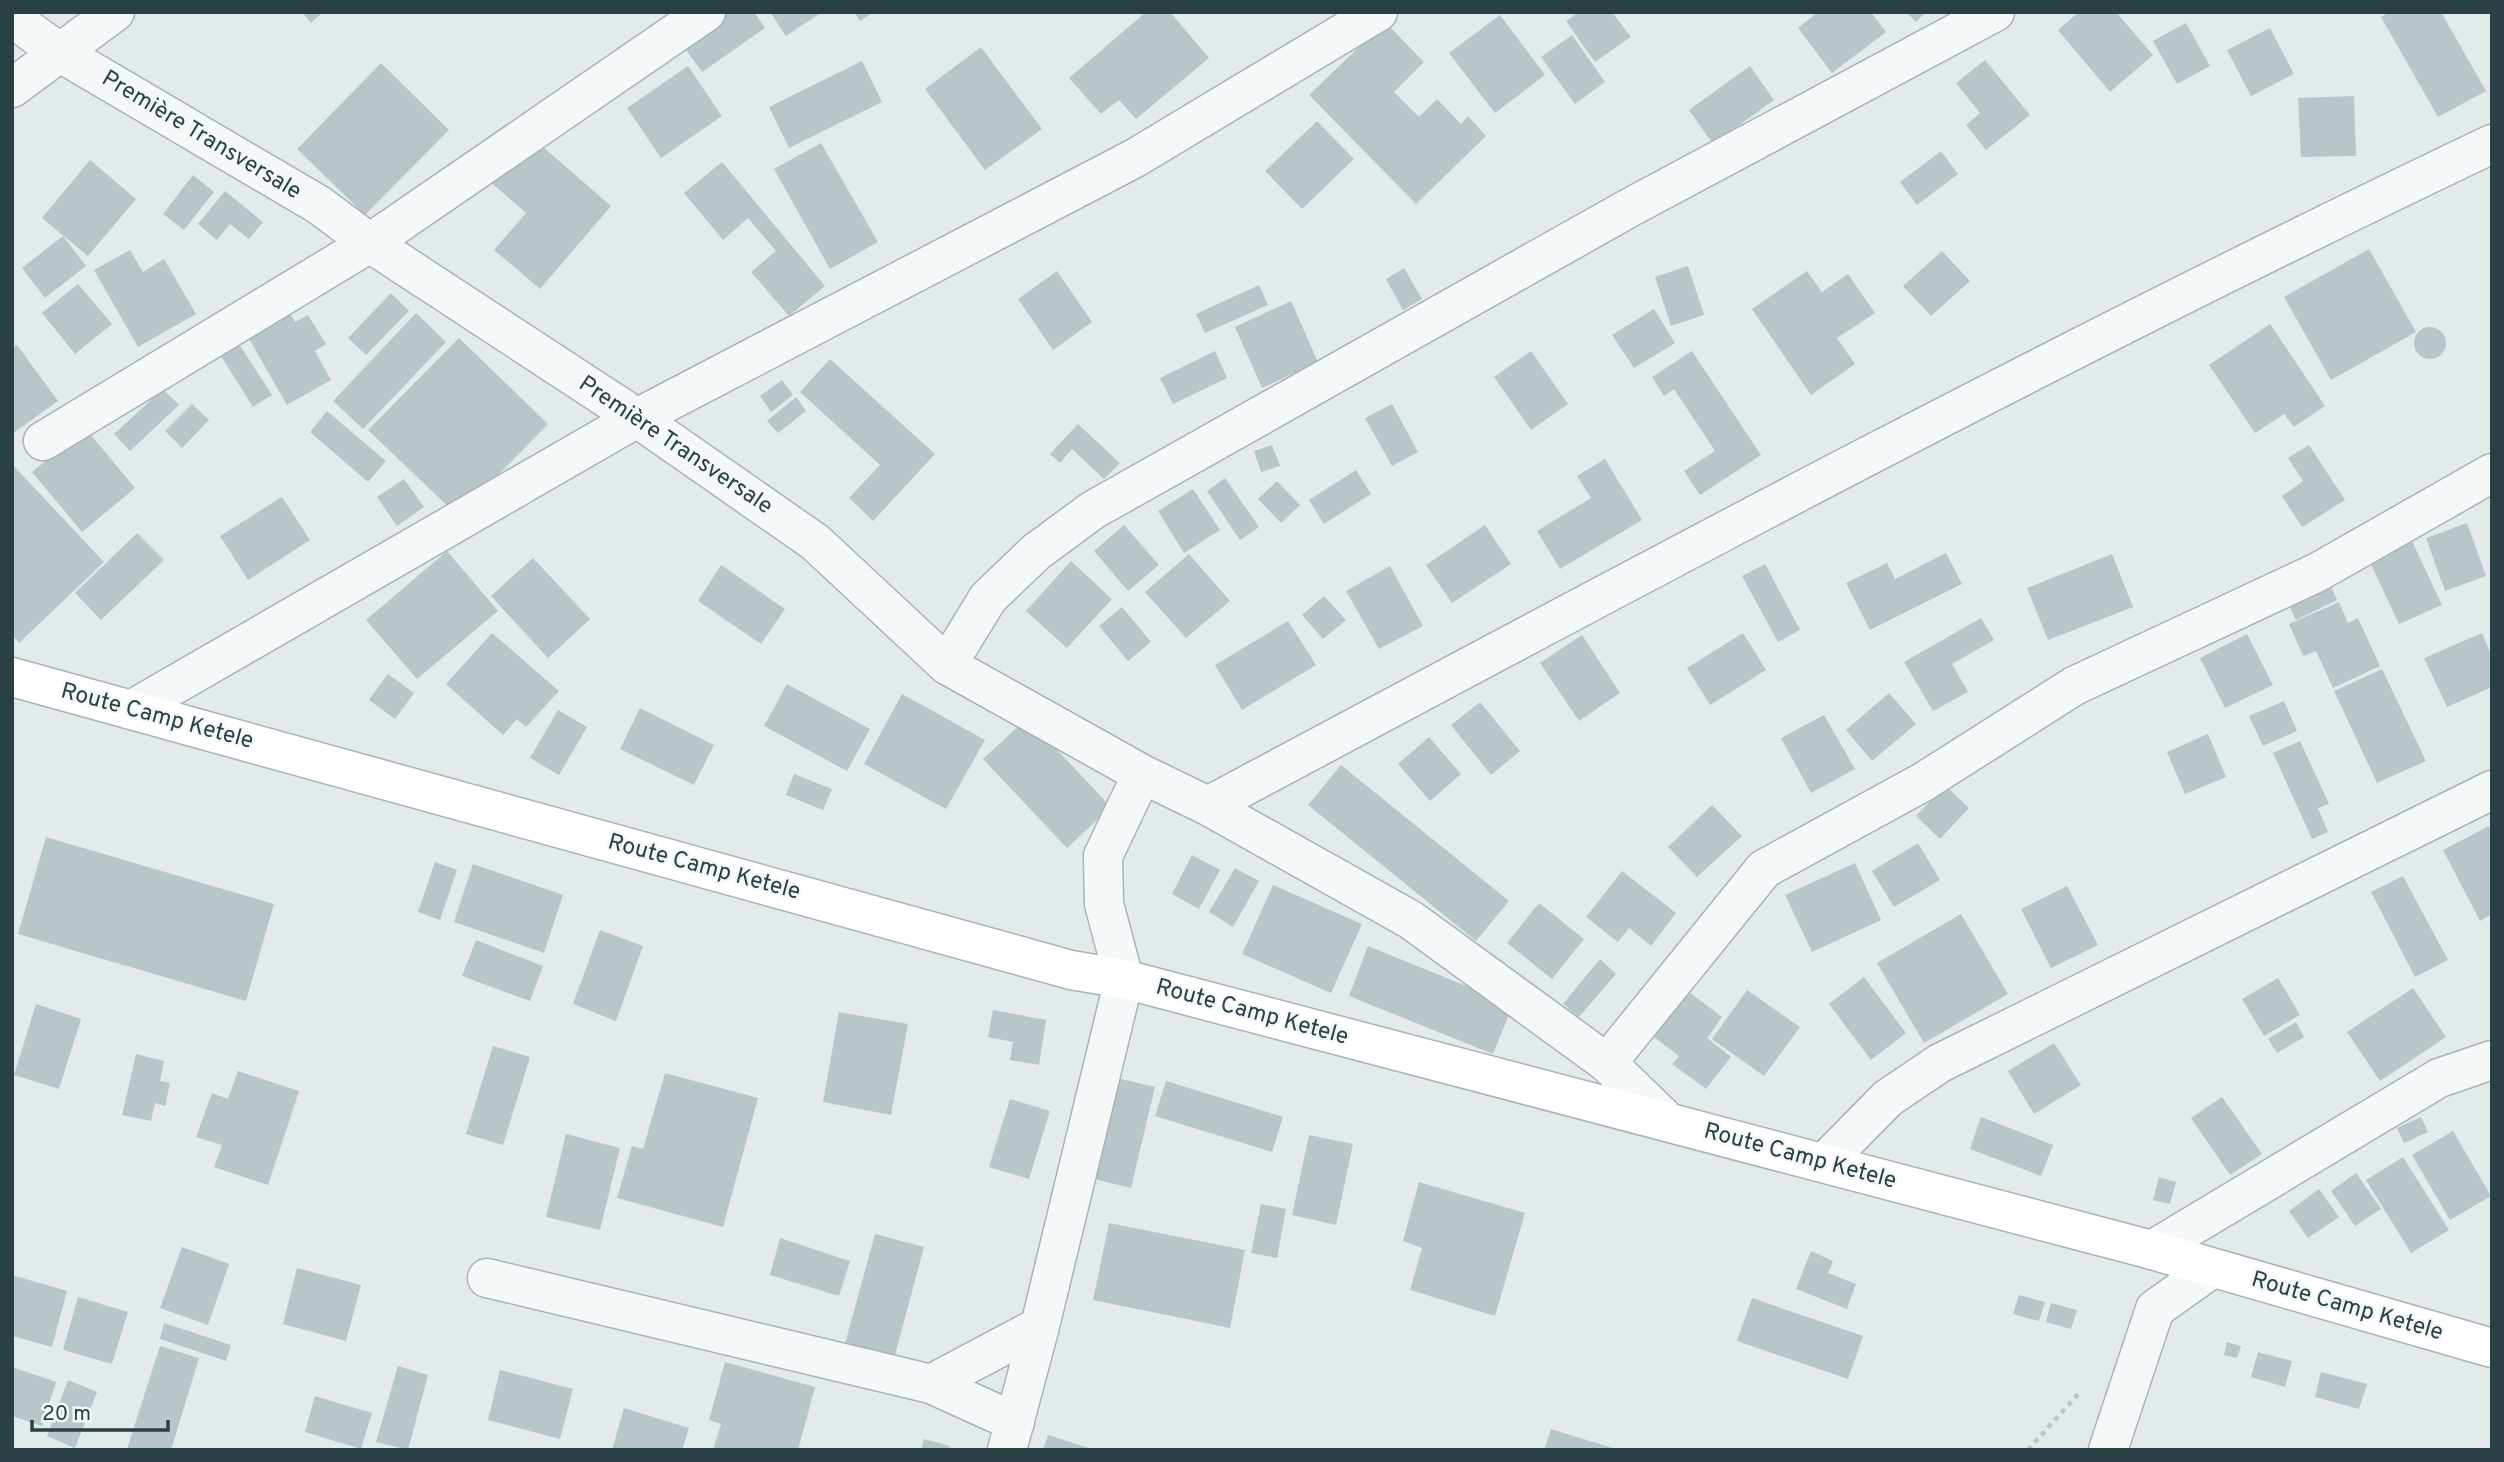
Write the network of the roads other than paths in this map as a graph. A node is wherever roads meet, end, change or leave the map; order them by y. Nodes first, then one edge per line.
1 (115, 12) edge
2 (706, 12) edge
3 (1378, 12) edge
4 (1995, 12) edge
5 (12, 18) edge
6 (59, 52) junction
7 (12, 88) edge
8 (2492, 144) edge
9 (370, 243) junction
10 (637, 418) junction
11 (43, 441) dead end
12 (2492, 473) edge
13 (947, 665) junction
14 (12, 677) edge
15 (131, 709) junction
16 (1142, 774) junction
17 (2492, 790) edge
18 (1208, 806) junction
19 (1124, 979) junction
20 (2492, 1060) edge
21 (1607, 1063) junction
22 (1668, 1122) junction
23 (1824, 1163) junction
24 (2152, 1250) junction
25 (2211, 1269) junction
26 (487, 1278) dead end
27 (1040, 1326) junction
28 (2492, 1348) edge
29 (931, 1384) junction
30 (1011, 1436) edge
31 (2108, 1450) edge

1 - 6 street
2 - 9 street
3 - 10 street
4 - 13 street
5 - 6 street, Première Transversale
6 - 7 street
6 - 9 street, Première Transversale
8 - 18 street
9 - 10 street, Première Transversale
9 - 11 street
10 - 13 street, Première Transversale
10 - 15 street
12 - 21 street
13 - 16 street, Première Transversale
14 - 15 street, Route Camp Ketele
15 - 19 street, Route Camp Ketele
16 - 18 street, Première Transversale
16 - 19 street
17 - 23 street
18 - 21 street, Première Transversale
19 - 22 street, Route Camp Ketele
19 - 27 street
20 - 24 street
21 - 22 street, Première Transversale
22 - 23 street, Route Camp Ketele
23 - 24 street, Route Camp Ketele
24 - 25 street, Route Camp Ketele
25 - 28 street, Route Camp Ketele
25 - 31 street
26 - 29 street
27 - 29 street
27 - 30 street
29 - 30 street

